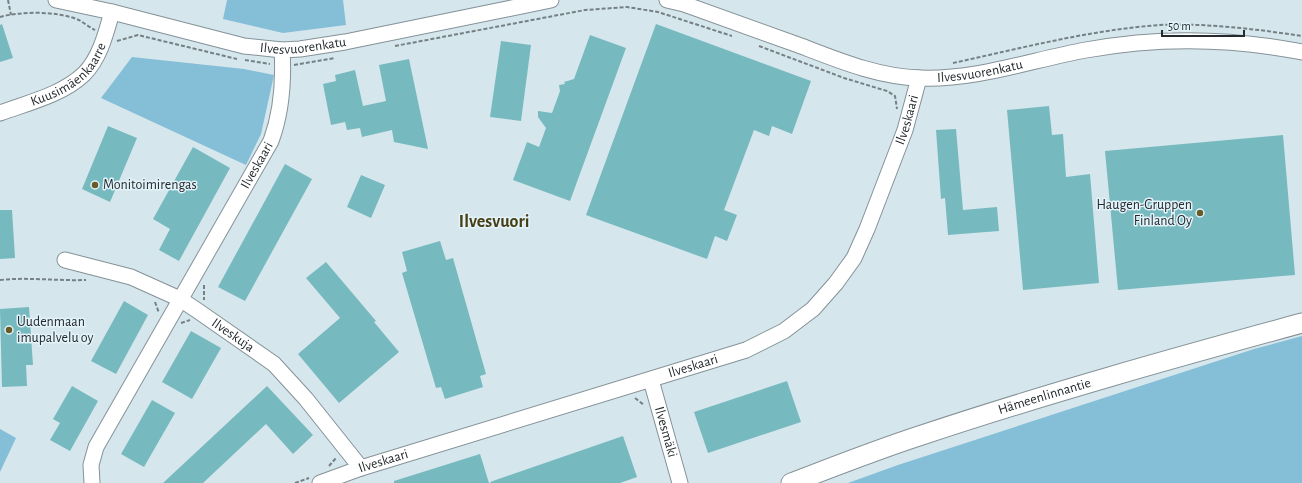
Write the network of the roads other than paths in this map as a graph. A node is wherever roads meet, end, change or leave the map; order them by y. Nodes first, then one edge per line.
1 (56, 0) edge
2 (551, 0) edge
3 (667, 0) edge
4 (112, 12) junction
5 (282, 50) junction
6 (1302, 52) edge
7 (919, 78) junction
8 (0, 113) edge
9 (65, 260) dead end
10 (180, 299) junction
11 (1302, 323) edge
12 (651, 380) junction
13 (361, 468) junction
14 (318, 477) edge
15 (92, 483) edge
16 (680, 483) edge
17 (791, 483) edge

1 - 4 street, Ilvesvuorenkatu
2 - 5 street, Ilvesvuorenkatu
3 - 7 street, Ilvesvuorenkatu
4 - 5 street, Ilvesvuorenkatu
4 - 8 street, Kuusimäenkaarre
5 - 10 street, Ilveskaari
6 - 7 street, Ilvesvuorenkatu
7 - 12 street, Ilveskaari
9 - 10 street, Ilveskuja
10 - 13 street, Ilveskuja
10 - 15 street, Ilveskaari
11 - 17 main road, Hämeenlinnantie
12 - 13 street, Ilveskaari
12 - 16 street, Ilvesmäki
13 - 14 street, Ilveskaari

